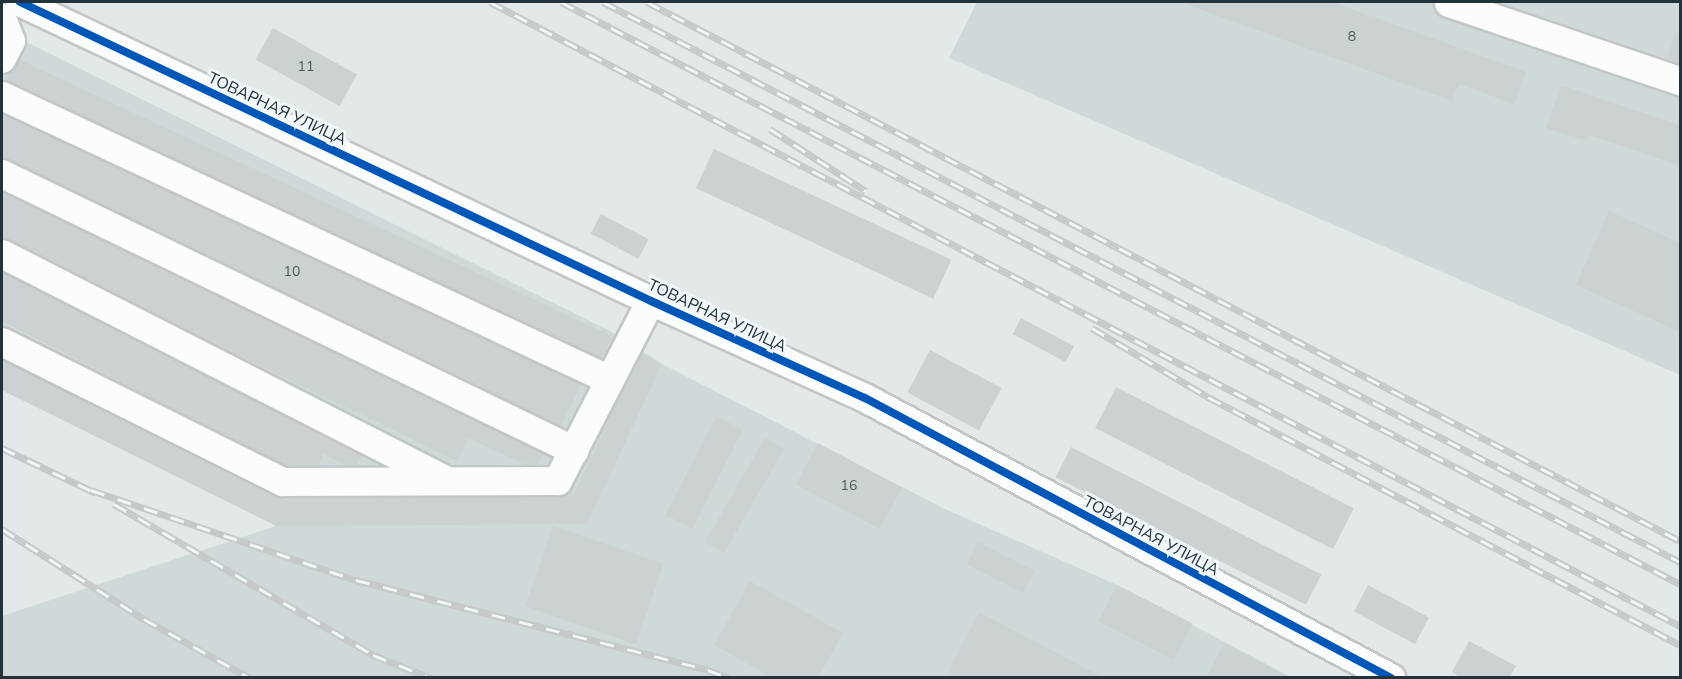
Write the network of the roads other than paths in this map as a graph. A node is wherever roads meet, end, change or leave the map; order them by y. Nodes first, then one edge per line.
1 (20, 2) edge
2 (1455, 2) edge
3 (2, 18) edge
4 (2, 59) edge
5 (1680, 81) edge
6 (2, 96) edge
7 (2, 174) edge
8 (2, 254) edge
9 (651, 301) junction
10 (2, 342) edge
11 (610, 380) junction
12 (575, 451) junction
13 (452, 483) junction
14 (1391, 678) edge

1 - 9 street, ТОВАРНАЯ УЛИЦА
2 - 5 street
3 - 4 street
6 - 11 street
7 - 12 street
8 - 13 street
9 - 11 street
9 - 14 street, ТОВАРНАЯ УЛИЦА
10 - 13 street
11 - 12 street
12 - 13 street

